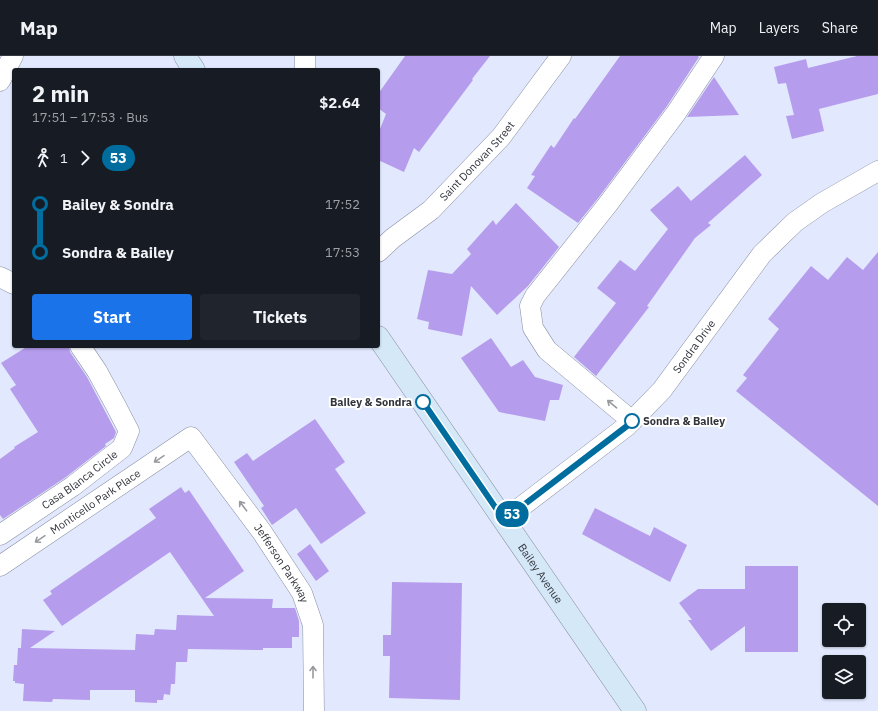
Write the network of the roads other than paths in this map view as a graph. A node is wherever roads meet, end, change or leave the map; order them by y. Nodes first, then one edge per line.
1 (13, 56) edge
2 (185, 56) edge
3 (305, 56) edge
4 (561, 56) edge
5 (714, 56) edge
6 (193, 68) edge
7 (305, 68) edge
8 (0, 81) edge
9 (878, 170) edge
10 (380, 250) edge
11 (0, 277) edge
12 (12, 283) edge
13 (380, 340) edge
14 (81, 348) edge
15 (632, 421) junction
16 (191, 437) joint
17 (504, 520) junction
18 (0, 535) edge
19 (0, 566) edge
20 (314, 711) edge
21 (635, 711) edge

1 - 8 street
2 - 6 street
3 - 7 street
4 - 10 street, Saint Donovan Street
15 -> 5 street
9 - 15 street, Sondra Drive
11 - 12 street
13 - 17 street, Bailey Avenue
14 - 18 street, Casa Blanca Circle
15 - 17 street, Sondra Drive
16 -> 19 street, Monticello Park Place
20 -> 16 street, Jefferson Parkway
17 - 21 street, Bailey Avenue

